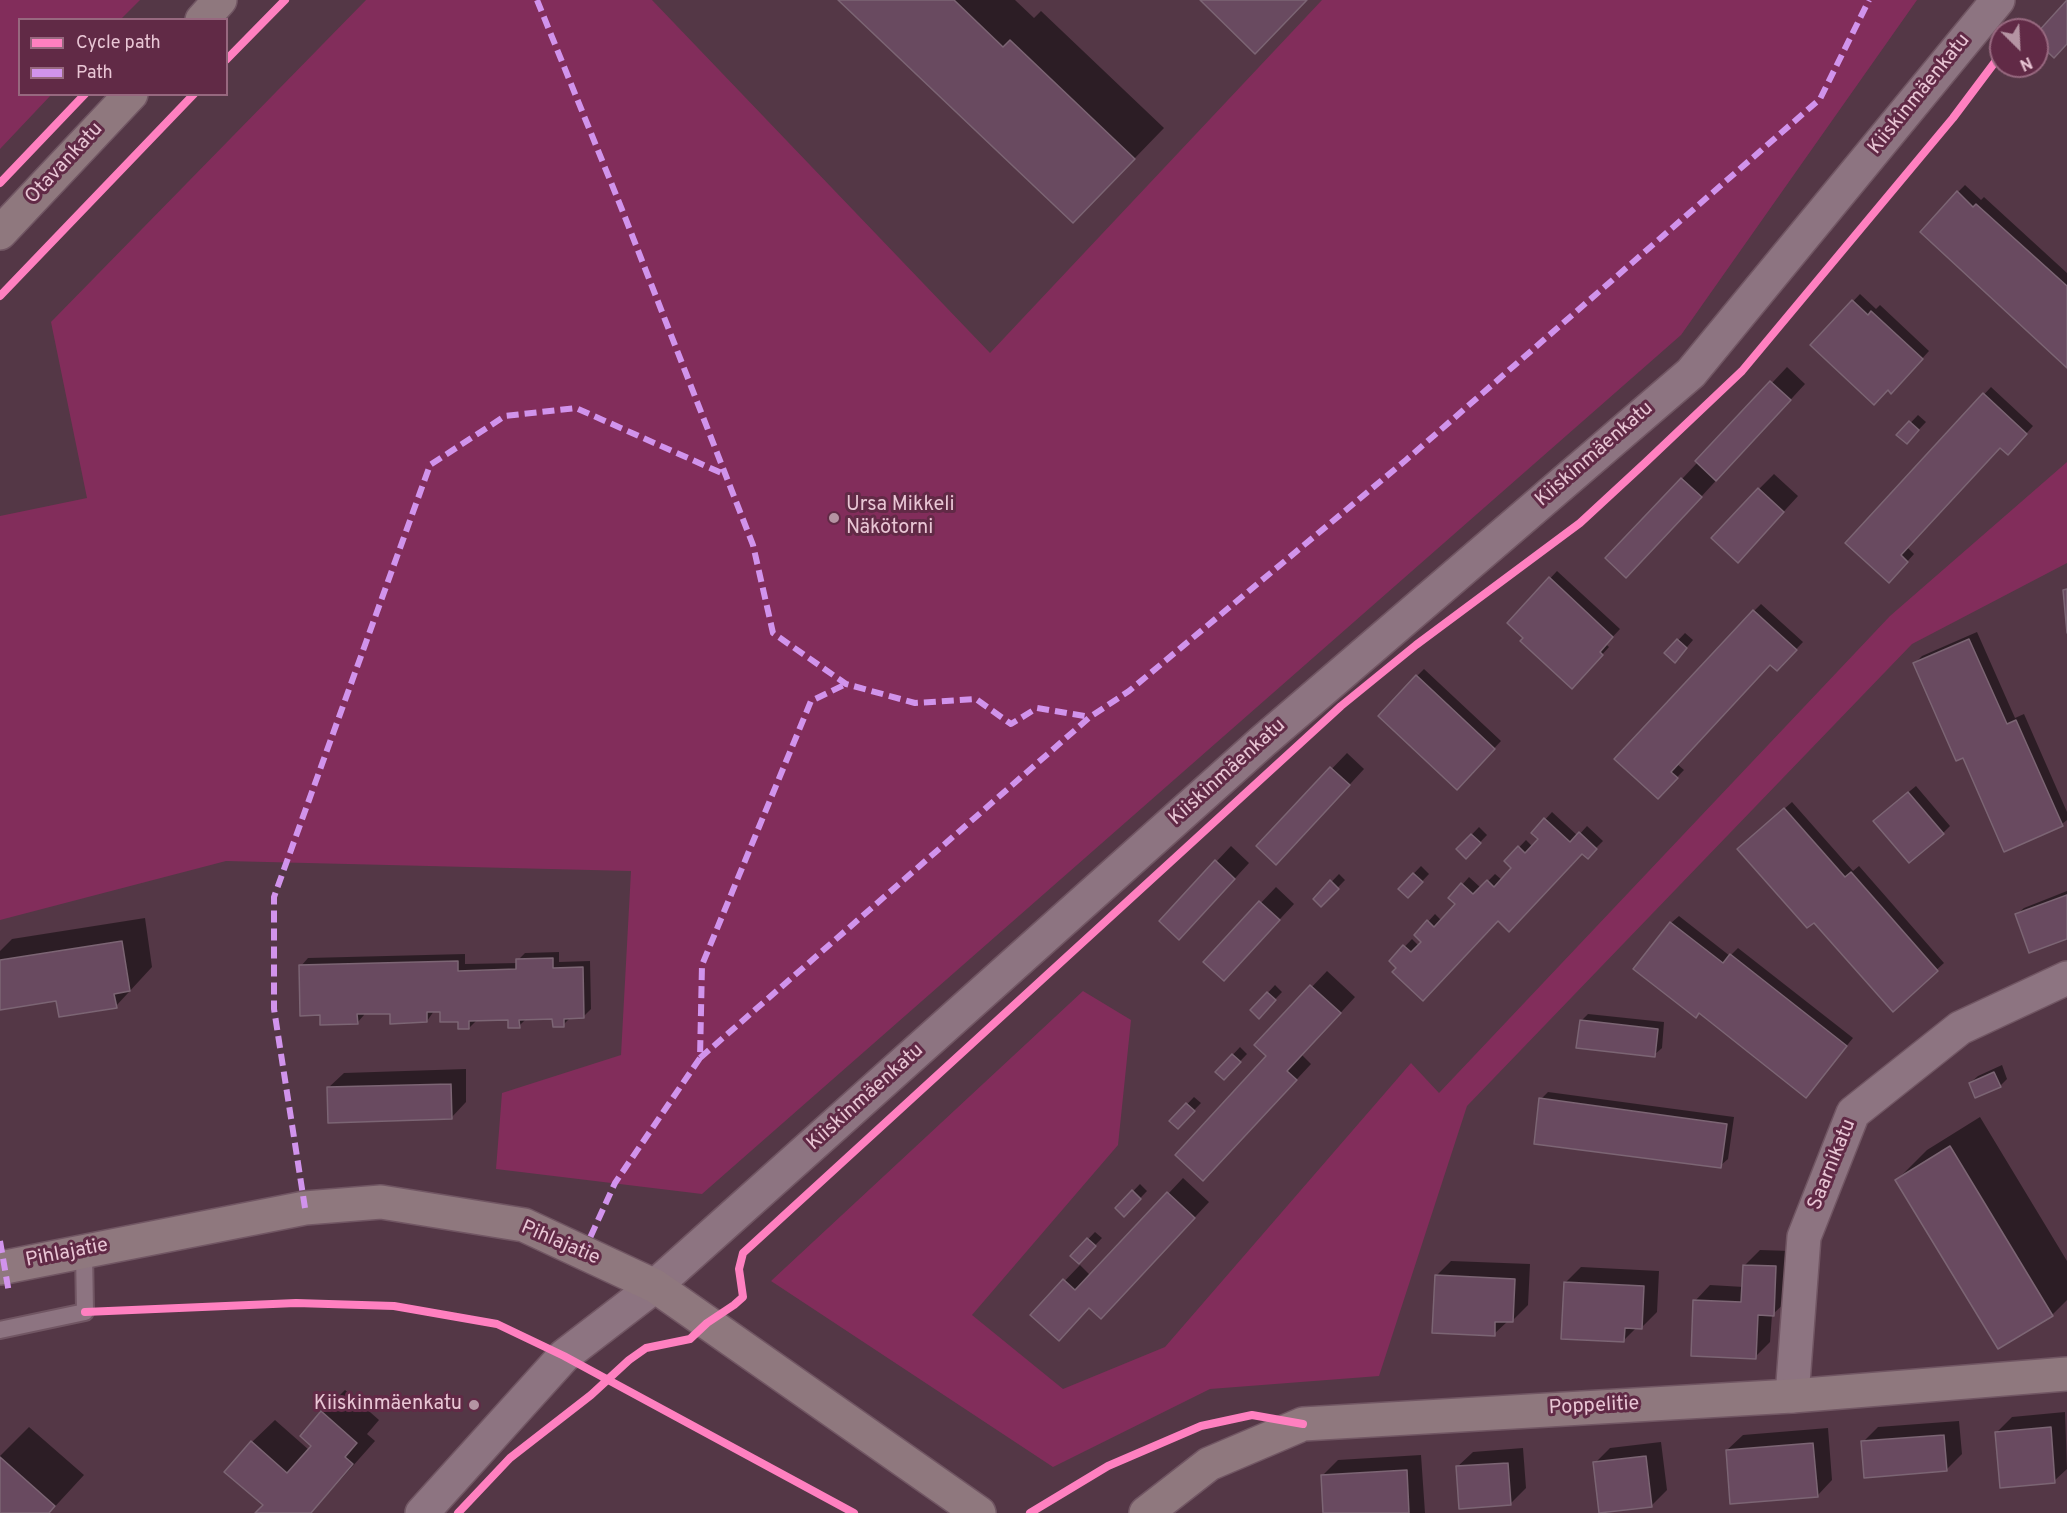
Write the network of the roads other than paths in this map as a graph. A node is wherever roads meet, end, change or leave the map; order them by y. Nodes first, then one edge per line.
1 (220, 0) edge
2 (1998, 0) edge
3 (204, 18) edge
4 (129, 96) edge
5 (0, 233) edge
6 (2067, 978) edge
7 (84, 1251) junction
8 (0, 1268) edge
9 (655, 1287) junction
10 (0, 1330) edge
11 (2067, 1374) edge
12 (1792, 1396) junction
13 (422, 1513) edge
14 (979, 1513) edge
15 (1146, 1513) edge

1 - 3 street
2 - 9 street, Kiiskinmäenkatu
4 - 5 street, Otavankatu
6 - 12 street, Saarnikatu
7 - 8 street, Pihlajatie
7 - 9 street, Pihlajatie
7 - 10 lane
9 - 13 street, Kiiskinmäenkatu
9 - 14 street, Pihlajatie
11 - 12 street, Poppelitie
12 - 15 street, Poppelitie

